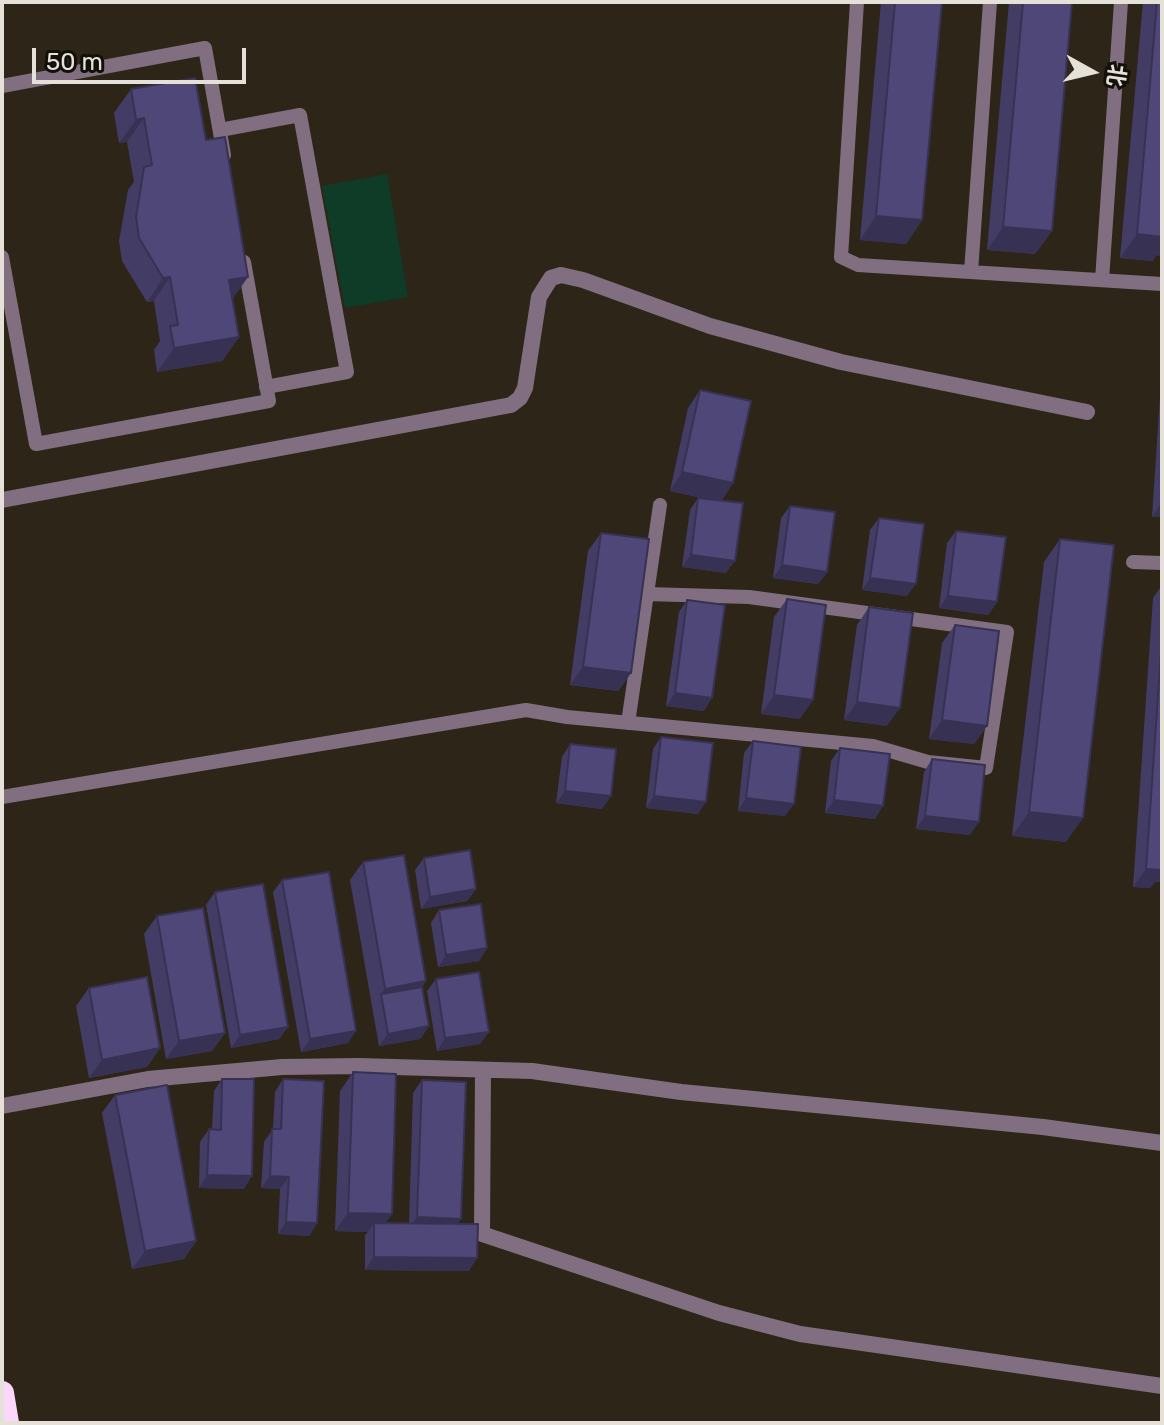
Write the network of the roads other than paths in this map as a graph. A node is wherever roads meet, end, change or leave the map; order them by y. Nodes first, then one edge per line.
1 (857, 2) edge
2 (990, 2) edge
3 (1121, 2) edge
4 (2, 86) edge
5 (220, 130) junction
6 (228, 176) edge
7 (242, 251) edge
8 (2, 257) edge
9 (971, 272) junction
10 (4, 273) edge
11 (1102, 280) junction
12 (1162, 284) edge
13 (266, 387) junction
14 (1087, 412) dead end
15 (2, 500) edge
16 (660, 505) dead end
17 (1133, 562) dead end
18 (1162, 563) edge
19 (647, 594) junction
20 (628, 723) junction
21 (2, 797) edge
22 (483, 1070) junction
23 (2, 1106) edge
24 (1162, 1143) edge
25 (1162, 1386) edge
26 (2, 1393) edge
27 (7, 1423) edge

1 - 9 lane
2 - 9 lane
3 - 11 lane
4 - 5 lane
5 - 6 lane
5 - 13 lane
7 - 13 lane
8 - 10 lane
9 - 11 lane
10 - 13 lane
11 - 12 lane
14 - 15 street
16 - 19 lane
17 - 18 lane
19 - 20 lane
19 - 20 lane
20 - 21 lane
22 - 23 street
22 - 24 street
22 - 25 street
26 - 27 highway

